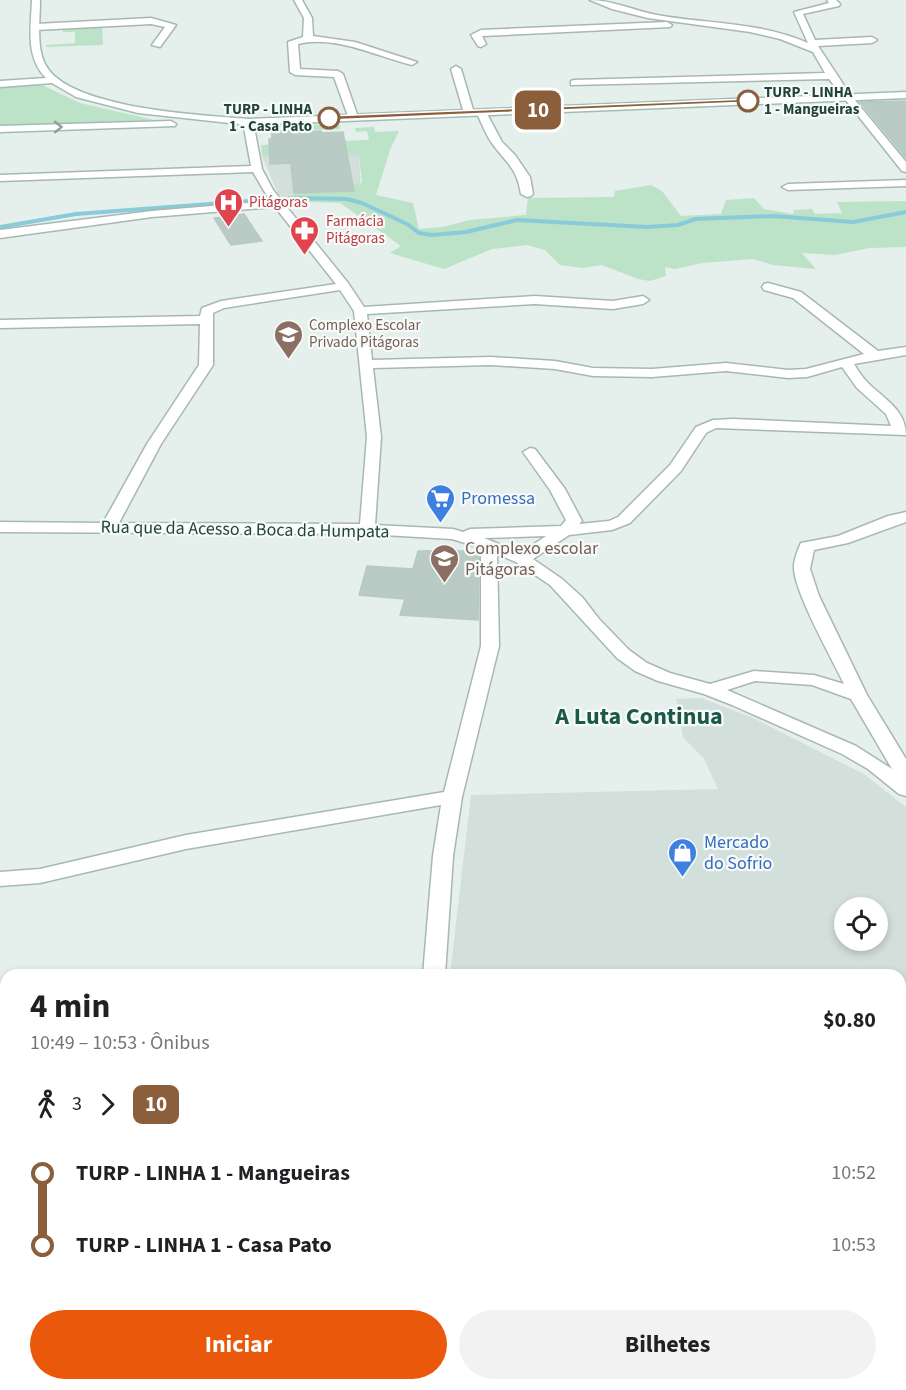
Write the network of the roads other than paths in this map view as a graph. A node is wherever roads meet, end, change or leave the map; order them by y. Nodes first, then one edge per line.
1 (36, 0) edge
2 (298, 0) edge
3 (594, 0) edge
4 (831, 0) edge
5 (679, 21) junction
6 (36, 27) junction
7 (308, 39) junction
8 (872, 40) dead end
9 (157, 45) dead end
10 (481, 45) dead end
11 (815, 46) junction
12 (412, 62) dead end
13 (456, 69) dead end
14 (43, 70) junction
15 (830, 76) junction
16 (0, 79) edge
17 (55, 80) junction
18 (574, 83) dead end
19 (0, 84) edge
20 (906, 95) edge
21 (846, 97) junction
22 (475, 112) junction
23 (353, 117) junction
24 (248, 122) junction
25 (0, 129) edge
26 (257, 169) junction
27 (906, 169) edge
28 (0, 178) edge
29 (906, 183) edge
30 (788, 186) dead end
31 (527, 194) dead end
32 (276, 204) junction
33 (0, 234) edge
34 (344, 286) junction
35 (768, 287) dead end
36 (643, 300) dead end
37 (360, 311) junction
38 (206, 320) junction
39 (0, 324) edge
40 (906, 351) edge
41 (875, 356) junction
42 (845, 362) junction
43 (367, 364) junction
44 (903, 431) edge
45 (530, 452) dead end
46 (906, 517) edge
47 (0, 527) edge
48 (109, 527) junction
49 (367, 530) junction
50 (565, 531) junction
51 (453, 534) junction
52 (489, 545) junction
53 (522, 559) junction
54 (710, 690) junction
55 (858, 694) junction
56 (906, 777) edge
57 (906, 790) edge
58 (453, 797) junction
59 (0, 879) edge
60 (434, 969) edge

1 - 6 street
2 - 7 street
3 - 5 street
4 - 11 street
5 - 10 street
5 - 11 street
6 - 9 street
6 - 14 street
7 - 12 street
7 - 23 street
8 - 11 street
11 - 15 street
13 - 22 street
14 - 16 street
14 - 17 street
15 - 18 street
15 - 21 street
17 - 19 street
17 - 24 street
20 - 21 street
21 - 22 street
21 - 27 street
22 - 23 street
22 - 31 street
23 - 24 street
25 -> 24 street
24 - 26 street
26 - 28 street
26 - 32 street
29 - 30 street
32 - 33 street
32 - 34 street
34 - 37 street
34 - 38 street
35 - 41 street
36 - 37 street
37 - 43 street
38 - 39 street
38 - 48 street
40 - 41 street
41 - 42 street
42 - 43 street
42 - 44 street
43 - 49 street
44 - 50 street
45 - 50 street
46 - 55 street
47 - 48 street, Rua que da Acesso a Boca da Humpata
48 - 49 street, Rua que da Acesso a Boca da Humpata
49 - 51 street, Rua que da Acesso a Boca da Humpata
50 - 51 street
50 - 53 street
51 - 52 street, Rua que da Acesso a Boca da Humpata
52 - 53 street, Rua que da Acesso a Boca da Humpata
52 - 58 street
53 - 54 street, Rua que da Acesso a Boca da Humpata
54 - 55 street
54 - 57 street, Rua que da Acesso a Boca da Humpata
55 - 56 street
58 - 59 street
58 - 60 street

